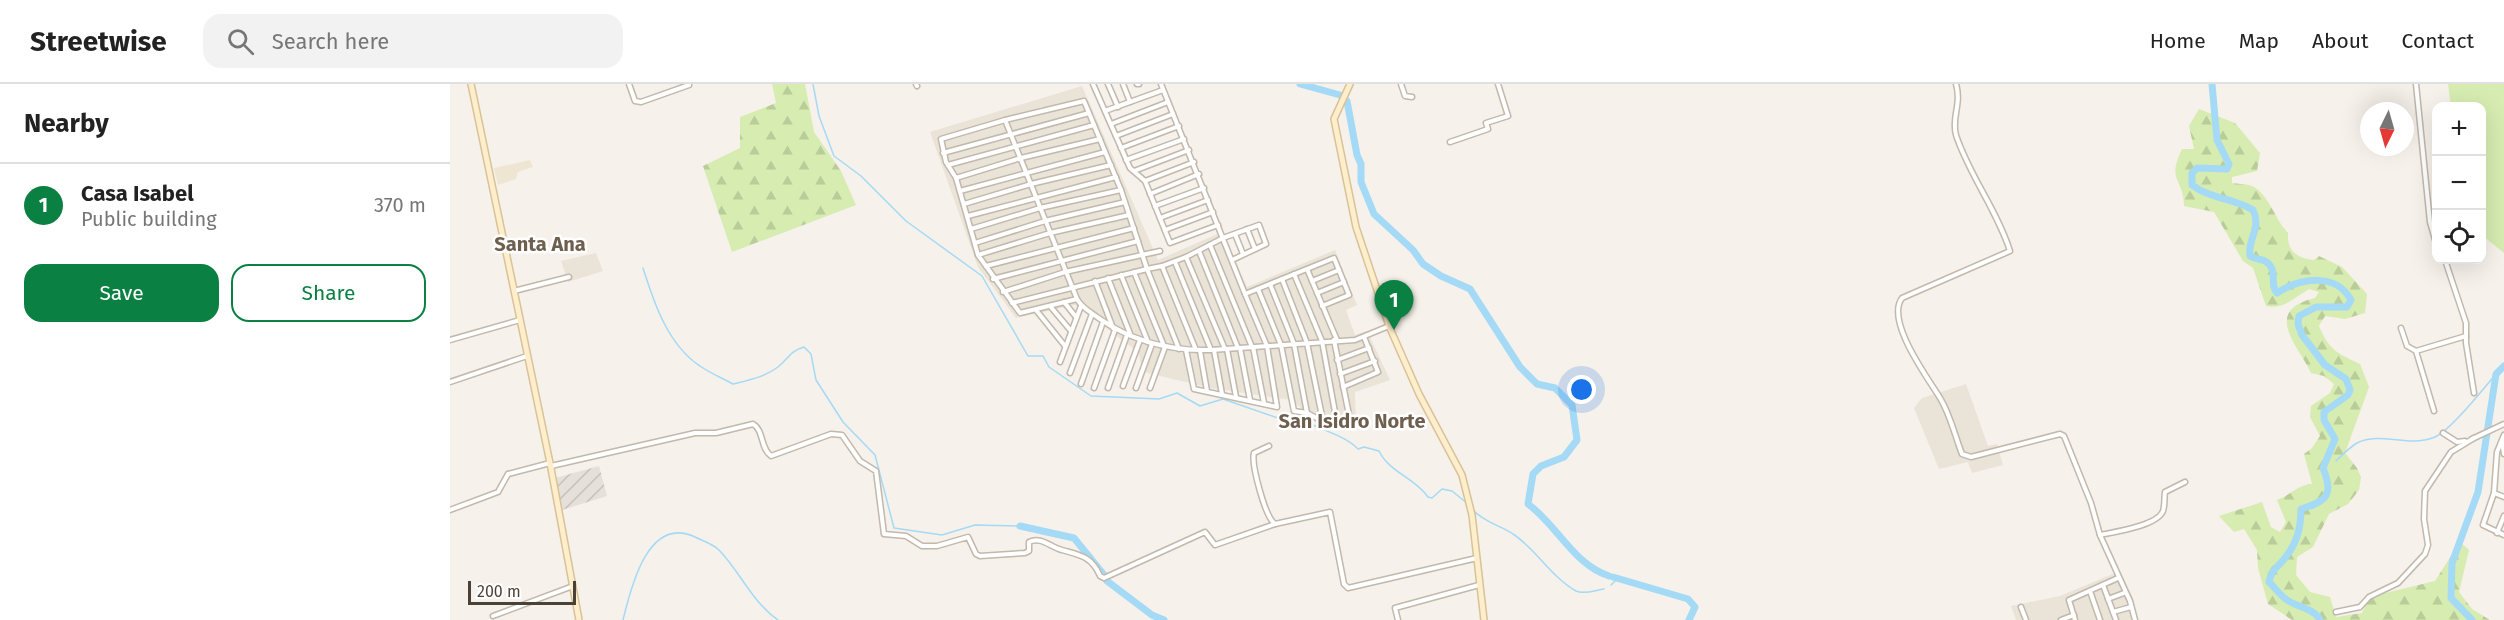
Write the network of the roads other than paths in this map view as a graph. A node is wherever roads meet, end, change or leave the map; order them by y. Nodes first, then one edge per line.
1 (471, 84) edge
2 (629, 84) edge
3 (1094, 84) edge
4 (1108, 84) edge
5 (1123, 84) edge
6 (1161, 84) edge
7 (1401, 84) edge
8 (1498, 84) edge
9 (1956, 84) edge
10 (2416, 84) edge
11 (689, 85) edge
12 (1348, 87) edge
13 (1163, 90) junction
14 (1412, 97) dead end
15 (1130, 102) junction
16 (1168, 102) junction
17 (1118, 107) junction
18 (1105, 111) junction
19 (1089, 113) junction
20 (1173, 114) junction
21 (1005, 120) junction
22 (1111, 124) junction
23 (1094, 125) junction
24 (1179, 126) junction
25 (1010, 132) junction
26 (1116, 136) junction
27 (1100, 139) junction
28 (1184, 139) junction
29 (1450, 142) dead end
30 (1016, 145) junction
31 (1121, 147) junction
32 (1189, 150) junction
33 (1105, 152) junction
34 (943, 153) junction
35 (1021, 158) junction
36 (1126, 160) junction
37 (1194, 162) junction
38 (948, 165) junction
39 (1111, 165) junction
40 (1134, 171) junction
41 (1026, 172) junction
42 (1199, 174) junction
43 (1116, 177) junction
44 (956, 178) junction
45 (1145, 181) junction
46 (1031, 184) junction
47 (1204, 188) junction
48 (1121, 190) junction
49 (960, 191) junction
50 (1150, 194) junction
51 (1036, 197) junction
52 (1208, 200) junction
53 (1125, 202) junction
54 (964, 204) junction
55 (1155, 206) junction
56 (1040, 208) junction
57 (1213, 212) junction
58 (1129, 215) junction
59 (968, 216) junction
60 (1160, 218) junction
61 (1045, 221) junction
62 (1218, 225) junction
63 (1134, 228) junction
64 (971, 229) junction
65 (1247, 229) junction
66 (1165, 230) junction
67 (1050, 233) junction
68 (1235, 234) junction
69 (2432, 235) edge
70 (1223, 238) junction
71 (1138, 241) junction
72 (975, 243) junction
73 (1210, 245) junction
74 (1056, 247) junction
75 (1255, 249) junction
76 (1160, 251) dead end
77 (1199, 251) junction
78 (1244, 254) junction
79 (978, 255) junction
80 (1142, 255) junction
81 (1186, 257) junction
82 (1060, 259) junction
83 (1232, 260) junction
84 (1175, 262) junction
85 (2446, 264) edge
86 (986, 266) junction
87 (1162, 266) junction
88 (1147, 269) junction
89 (1307, 269) junction
90 (1339, 270) junction
91 (1065, 272) junction
92 (1134, 272) junction
93 (1294, 274) junction
94 (1121, 275) junction
95 (569, 277) dead end
96 (1108, 278) junction
97 (993, 279) junction
98 (1282, 279) junction
99 (1095, 281) junction
100 (1312, 281) junction
101 (1344, 282) junction
102 (1270, 284) junction
103 (1071, 287) junction
104 (1258, 289) junction
105 (514, 291) junction
106 (1003, 292) junction
107 (1317, 293) junction
108 (1245, 294) junction
109 (1077, 298) junction
110 (1064, 302) junction
111 (1012, 303) junction
112 (1050, 306) junction
113 (1081, 306) junction
114 (1322, 306) junction
115 (1036, 310) junction
116 (1092, 314) junction
117 (1076, 317) junction
118 (520, 320) junction
119 (1104, 322) junction
120 (1389, 326) junction
121 (2401, 328) dead end
122 (1114, 329) junction
123 (1071, 332) junction
124 (1129, 336) junction
125 (2466, 336) junction
126 (1364, 337) junction
127 (450, 340) edge
128 (1140, 340) junction
129 (1335, 340) junction
130 (1322, 341) junction
131 (1150, 343) junction
132 (1307, 343) junction
133 (1294, 344) junction
134 (1281, 345) junction
135 (1267, 346) junction
136 (1066, 347) junction
137 (1165, 347) junction
138 (1252, 347) junction
139 (1239, 348) junction
140 (1369, 348) junction
141 (1179, 349) junction
142 (1226, 349) junction
143 (1186, 350) junction
144 (1198, 350) junction
145 (1212, 350) junction
146 (2416, 351) junction
147 (527, 356) junction
148 (1337, 360) junction
149 (1375, 361) junction
150 (1060, 363) dead end
151 (1070, 373) dead end
152 (1340, 374) junction
153 (450, 382) edge
154 (1081, 384) dead end
155 (1123, 387) dead end
156 (1343, 387) junction
157 (1094, 388) dead end
158 (1108, 388) dead end
159 (1136, 388) dead end
160 (1150, 388) dead end
161 (1207, 392) junction
162 (2474, 393) dead end
163 (1222, 394) junction
164 (1236, 397) junction
165 (1250, 400) junction
166 (1264, 403) junction
167 (2434, 411) dead end
168 (1307, 413) junction
169 (1323, 421) junction
170 (1337, 423) junction
171 (2504, 424) edge
172 (2443, 433) dead end
173 (2504, 435) edge
174 (2474, 438) junction
175 (2502, 441) junction
176 (1269, 446) dead end
177 (2504, 453) edge
178 (550, 465) junction
179 (2185, 482) dead end
180 (2494, 493) junction
181 (2504, 497) edge
182 (450, 510) edge
183 (2504, 516) edge
184 (1275, 524) junction
185 (2498, 533) junction
186 (2100, 535) junction
187 (2504, 535) edge
188 (1477, 558) junction
189 (2118, 578) junction
190 (1479, 585) junction
191 (2103, 585) junction
192 (573, 586) junction
193 (2090, 591) junction
194 (2124, 593) junction
195 (2108, 599) junction
196 (2021, 607) dead end
197 (2131, 607) junction
198 (2113, 612) junction
199 (2336, 612) dead end
200 (494, 616) dead end
201 (2074, 617) edge
202 (579, 620) edge
203 (1398, 620) edge
204 (1484, 620) edge
205 (2026, 620) edge
206 (2061, 620) edge
207 (2100, 620) edge
208 (2116, 620) edge
209 (2135, 620) edge

1 - 105 street
2 - 11 street
3 - 18 street
4 - 17 street
5 - 15 street
6 - 13 street
7 - 14 street
8 - 29 street
9 - 186 street
10 - 69 street
12 - 120 street
13 - 15 street
13 - 16 street
15 - 17 street
16 - 20 street
16 - 22 street
17 - 18 street
18 - 22 street
19 - 21 street
19 - 23 street
19 - 25 street
20 - 24 street
20 - 26 street
21 - 25 street
21 - 34 street
22 - 26 street
23 - 27 street
23 - 30 street
24 - 28 street
24 - 31 street
25 - 30 street
25 - 34 street
26 - 31 street
27 - 33 street
27 - 35 street
28 - 32 street
28 - 36 street
30 - 35 street
30 - 38 street
31 - 36 street
32 - 37 street
32 - 40 street
33 - 39 street
33 - 41 street
34 - 38 street
35 - 41 street
35 - 44 street
36 - 40 street
37 - 42 street
37 - 45 street
38 - 44 street
39 - 43 street
39 - 46 street
40 - 45 street
41 - 46 street
41 - 49 street
42 - 47 street
42 - 50 street
43 - 48 street
43 - 51 street
44 - 49 street
45 - 50 street
46 - 51 street
46 - 54 street
47 - 52 street
47 - 55 street
48 - 53 street
48 - 56 street
49 - 54 street
50 - 55 street
51 - 56 street
51 - 59 street
52 - 57 street
52 - 60 street
53 - 58 street
53 - 61 street
54 - 59 street
55 - 60 street
56 - 61 street
56 - 64 street
57 - 62 street
57 - 66 street
58 - 63 street
58 - 67 street
59 - 64 street
60 - 66 street
61 - 67 street
61 - 72 street
62 - 66 street
62 - 70 street
63 - 71 street
63 - 74 street
64 - 72 street
65 - 68 street
65 - 75 street
65 - 75 street
67 - 74 street
67 - 79 street
68 - 70 street
68 - 78 street
70 - 73 street
70 - 83 street
71 - 80 street
71 - 82 street
72 - 79 street
73 - 77 street
73 - 138 street
74 - 82 street
74 - 86 street
75 - 78 street
76 - 80 street
77 - 81 street
77 - 139 street
78 - 83 street
79 - 86 street
80 - 88 street
80 - 91 street
81 - 84 street
81 - 142 street
82 - 91 street
82 - 97 street
83 - 108 street
84 - 87 street
84 - 145 street
85 - 125 street
86 - 97 street
87 - 88 street
87 - 144 street
88 - 92 street
88 - 141 street
89 - 90 street
89 - 93 street
89 - 100 street
90 - 100 street
90 - 101 street
91 - 103 street
91 - 106 street
92 - 94 street
92 - 137 street
93 - 98 street
93 - 130 street
94 - 96 street
94 - 131 street
95 - 105 street
96 - 99 street
96 - 124 street
97 - 106 street
98 - 102 street
98 - 132 street
99 - 103 street
99 - 122 street
100 - 107 street
101 - 107 street
101 - 114 street
102 - 104 street
102 - 133 street
103 - 109 street
103 - 111 street
104 - 108 street
104 - 134 street
105 - 118 street
106 - 111 street
107 - 114 street
108 - 135 street
109 - 110 street
109 - 113 street
110 - 112 street
110 - 117 street
111 - 115 street
112 - 115 street
112 - 123 street
113 - 116 street
113 - 117 street
114 - 129 street
115 - 136 street
116 - 119 street
116 - 151 street
117 - 123 street
118 - 127 street
118 - 147 street
119 - 122 street
119 - 154 street
120 - 126 street
120 - 188 street
121 - 146 street
122 - 124 street
122 - 157 street
123 - 136 street
124 - 128 street
124 - 158 street
125 - 146 street
125 - 162 street
126 - 129 street
126 - 140 street
128 - 131 street
128 - 155 street
129 - 130 street
129 - 148 street
130 - 132 street
130 - 170 street
131 - 137 street
131 - 159 street
132 - 133 street
132 - 169 street
133 - 134 street
133 - 168 street
134 - 135 street
134 - 168 street
135 - 138 street
135 - 166 street
136 - 150 street
137 - 141 street
137 - 160 street
138 - 139 street
138 - 166 street
139 - 142 street
139 - 165 street
140 - 148 street
140 - 149 street
141 - 143 street
142 - 145 street
142 - 164 street
143 - 144 street
143 - 161 street
144 - 145 street
144 - 161 street
145 - 163 street
146 - 167 street
147 - 153 street
147 - 178 street
148 - 152 street
149 - 152 street
149 - 156 street
152 - 156 street
156 - 170 street
161 - 163 street
163 - 164 street
164 - 165 street
165 - 166 street
168 - 169 street
169 - 170 street
171 - 174 street
172 - 174 street
173 - 175 street
174 - 199 street
175 - 177 street
175 - 180 street
176 - 184 street
178 - 182 street
178 - 184 street
178 - 192 street
179 - 186 street
180 - 181 street
180 - 185 street
183 - 185 street
184 - 188 street
185 - 187 street
186 - 189 street
188 - 190 street
189 - 191 street
189 - 194 street
190 - 203 street
190 - 204 street
191 - 193 street
191 - 195 street
192 - 200 street
192 - 202 street
193 - 201 street
193 - 207 street
194 - 195 street
194 - 197 street
195 - 198 street
196 - 205 street
197 - 198 street
197 - 209 street
198 - 208 street
201 - 206 street

